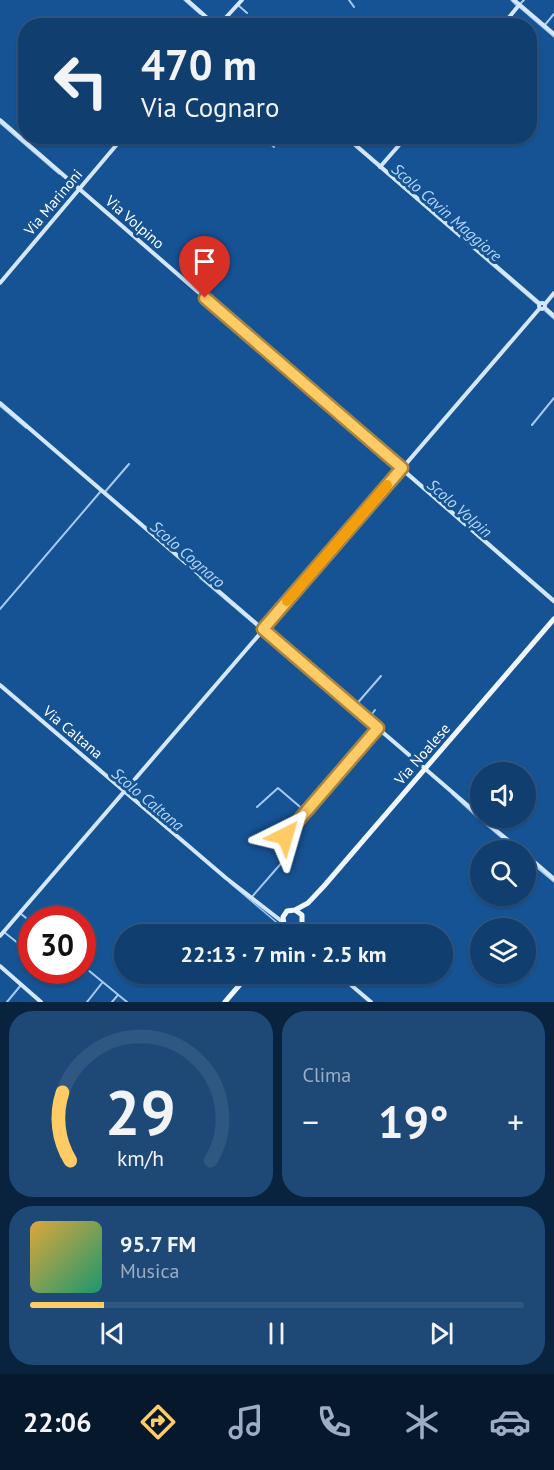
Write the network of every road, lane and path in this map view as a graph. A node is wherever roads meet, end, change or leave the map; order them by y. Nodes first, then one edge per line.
1 (186, 0) edge
2 (242, 0) edge
3 (348, 0) edge
4 (514, 0) edge
5 (524, 0) edge
6 (238, 5) junction
7 (519, 5) junction
8 (354, 7) dead end
9 (247, 13) dead end
10 (554, 14) edge
11 (208, 18) edge
12 (224, 18) edge
13 (508, 18) edge
14 (534, 18) edge
15 (537, 20) edge
16 (544, 26) junction
17 (554, 34) edge
18 (0, 120) edge
19 (18, 135) edge
20 (28, 144) edge
21 (117, 144) edge
22 (270, 144) edge
23 (354, 144) edge
24 (400, 144) edge
25 (274, 147) dead end
26 (380, 167) junction
27 (79, 188) junction
28 (0, 283) edge
29 (554, 293) edge
30 (542, 306) junction
31 (554, 316) edge
32 (554, 398) edge
33 (0, 403) edge
34 (531, 425) dead end
35 (129, 464) dead end
36 (401, 470) junction
37 (103, 492) junction
38 (554, 601) edge
39 (0, 609) edge
40 (554, 619) edge
41 (263, 629) junction
42 (381, 676) dead end
43 (0, 685) edge
44 (354, 707) junction
45 (375, 710) dead end
46 (368, 719) junction
47 (378, 728) junction
48 (426, 768) junction
49 (124, 793) junction
50 (257, 807) dead end
51 (470, 807) edge
52 (306, 812) junction
53 (494, 828) edge
54 (508, 840) edge
55 (536, 863) edge
56 (554, 879) edge
57 (251, 898) junction
58 (308, 903) junction
59 (26, 906) edge
60 (295, 909) junction
61 (286, 912) junction
62 (269, 913) junction
63 (18, 915) edge
64 (303, 918) junction
65 (284, 923) joint
66 (301, 924) edge
67 (2, 934) edge
68 (18, 943) edge
69 (0, 966) edge
70 (96, 976) edge
71 (103, 982) junction
72 (240, 984) edge
73 (350, 984) edge
74 (21, 985) junction
75 (118, 995) junction
76 (7, 1002) edge
77 (41, 1002) edge
78 (87, 1002) edge
79 (112, 1002) edge
80 (127, 1002) edge
81 (225, 1002) edge
82 (371, 1002) edge

1 - 11 street
2 - 6 street
3 - 8 street
4 - 7 street
5 - 7 street
6 - 9 street
6 - 12 street
7 - 13 street
7 - 14 street
10 - 16 street
15 - 16 street
16 - 17 street
18 - 19 street, Via Volpino
20 - 27 street, Via Volpino
21 - 27 street, Via Marinoni
22 - 25 street
23 - 26 street
24 - 26 street
26 - 30 street
27 - 28 street, Via Marinoni
27 - 36 street, Via Volpino
29 - 30 street
30 - 31 street
30 - 36 street
32 - 34 street
33 - 37 street
35 - 37 street
36 - 38 street, Via Volpino
36 - 41 street
37 - 39 street
37 - 41 street
40 - 48 main road, Via Noalese
41 - 44 street
41 - 49 street
42 - 44 street
43 - 49 street, Via Caltana
44 - 46 street
45 - 46 street
46 - 47 street
47 - 48 street
47 - 52 street
48 - 51 street
48 - 58 main road, Via Noalese
49 - 57 street, Via Caltana
49 - 59 street
50 - 52 street
52 - 57 street
53 - 54 street
55 - 56 street
57 - 62 street, Via Caltana
58 - 60 main road, Via Noalese
58 - 64 main road, Via Noalese
60 - 61 main road, Via Noalese
60 - 64 main road
61 - 62 street
61 - 65 main road
62 - 65 street, Via Caltana
63 - 67 street
64 - 66 main road, Via Noalese
67 - 68 street
69 - 74 street
70 - 71 street
71 - 75 street
71 - 78 street
72 - 81 main road
73 - 82 street
74 - 76 street
74 - 77 street
75 - 79 street
75 - 80 street

